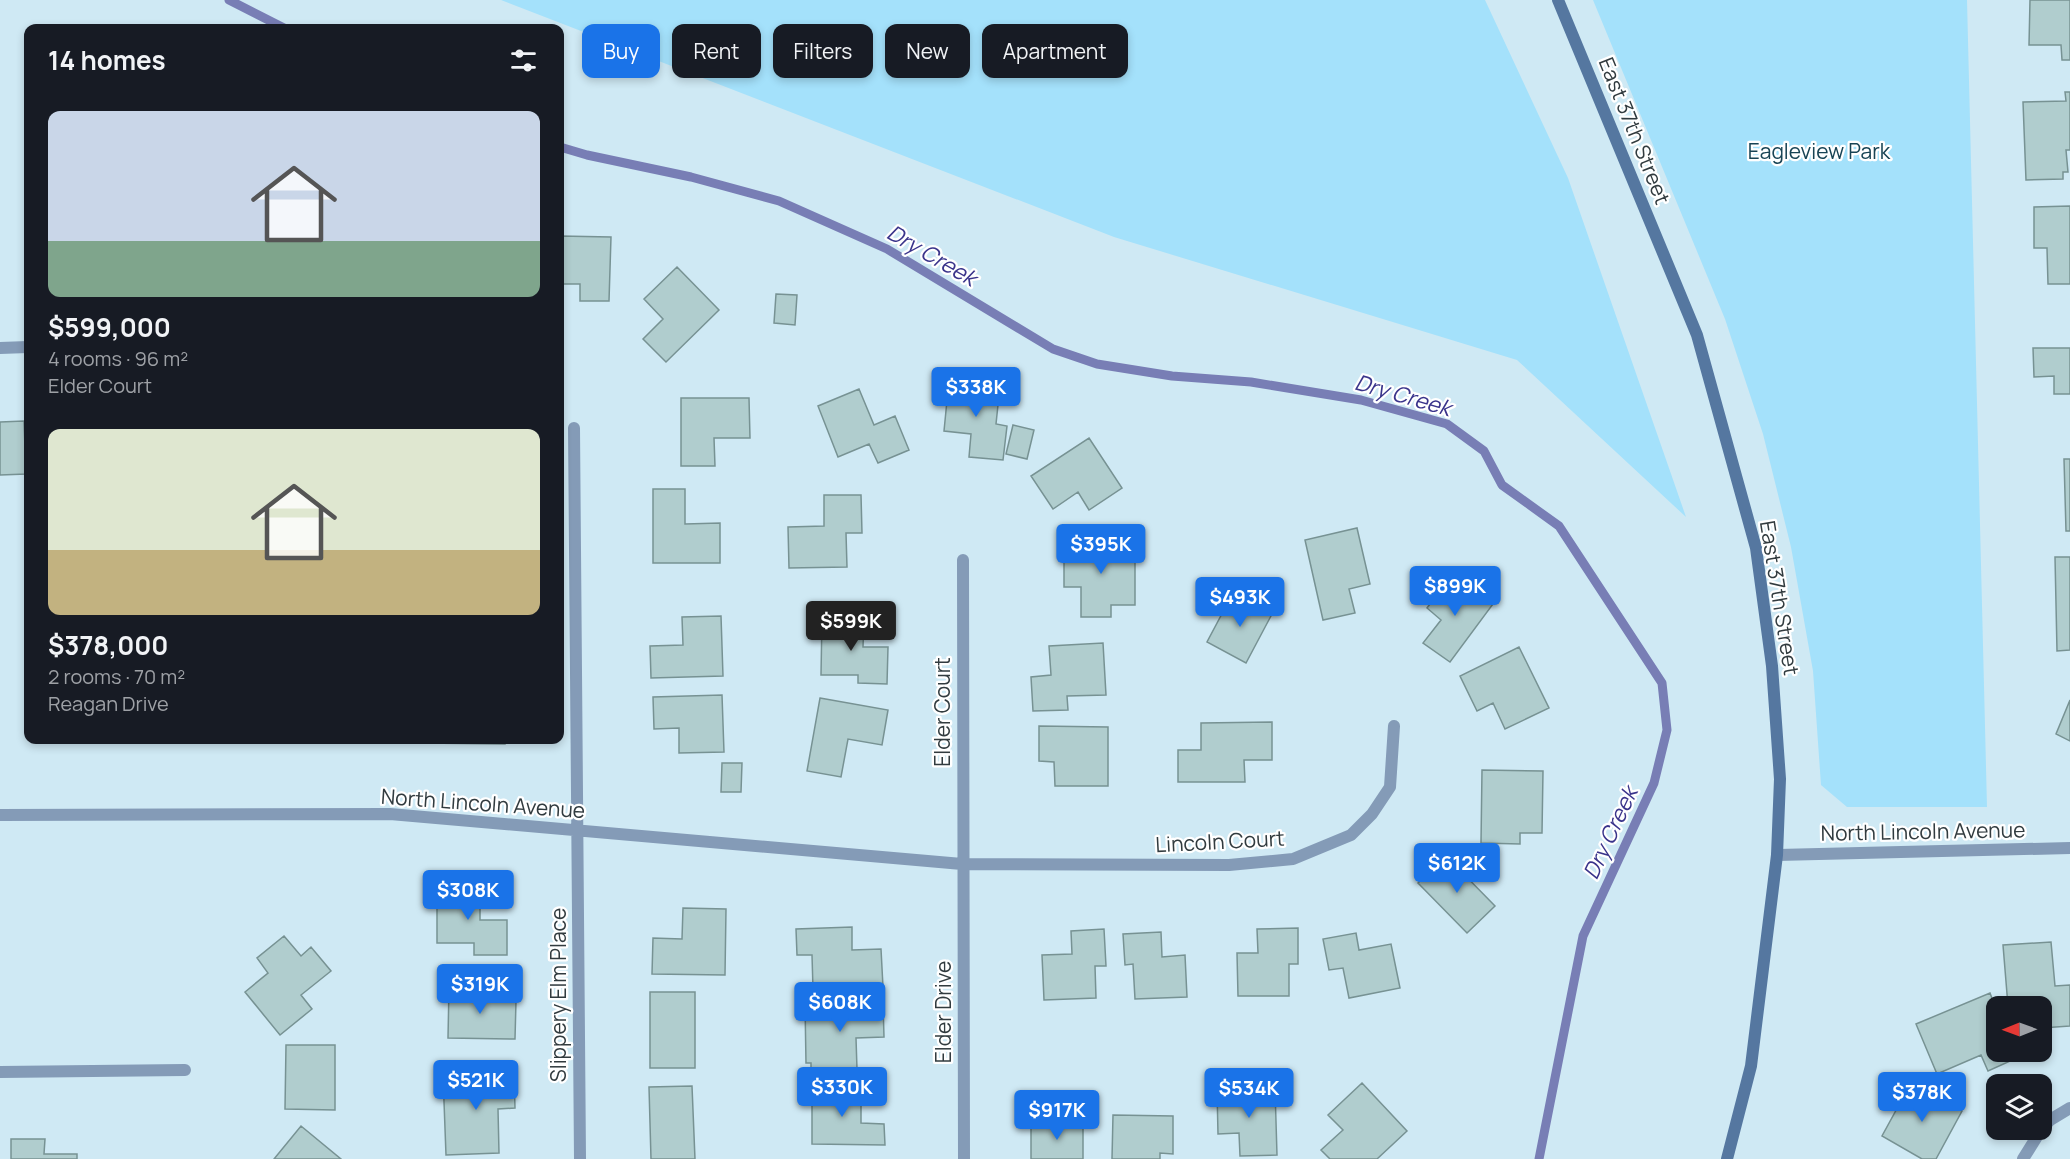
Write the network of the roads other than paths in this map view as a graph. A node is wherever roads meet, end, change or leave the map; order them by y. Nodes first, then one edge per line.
1 (1558, 0) edge
2 (24, 347) edge
3 (0, 348) edge
4 (574, 428) dead end
5 (963, 560) dead end
6 (1394, 726) dead end
7 (0, 815) edge
8 (578, 830) junction
9 (2070, 848) edge
10 (1777, 855) junction
11 (962, 864) junction
12 (185, 1070) dead end
13 (0, 1072) edge
14 (2070, 1108) edge
15 (2052, 1118) edge
16 (2034, 1140) edge
17 (580, 1159) edge
18 (964, 1159) edge
19 (1727, 1159) edge
20 (2023, 1159) edge

1 - 10 main road, East 37th Street
2 - 3 street
4 - 8 street, Slippery Elm Place
5 - 11 street, Elder Court
6 - 11 street, Lincoln Court
7 - 8 street, North Lincoln Avenue
8 - 11 street, North Lincoln Avenue
8 - 17 street, Slippery Elm Place
9 - 10 street, North Lincoln Avenue
10 - 19 main road, East 37th Street
11 - 18 street, Elder Drive
12 - 13 street
14 - 15 street
16 - 20 street

